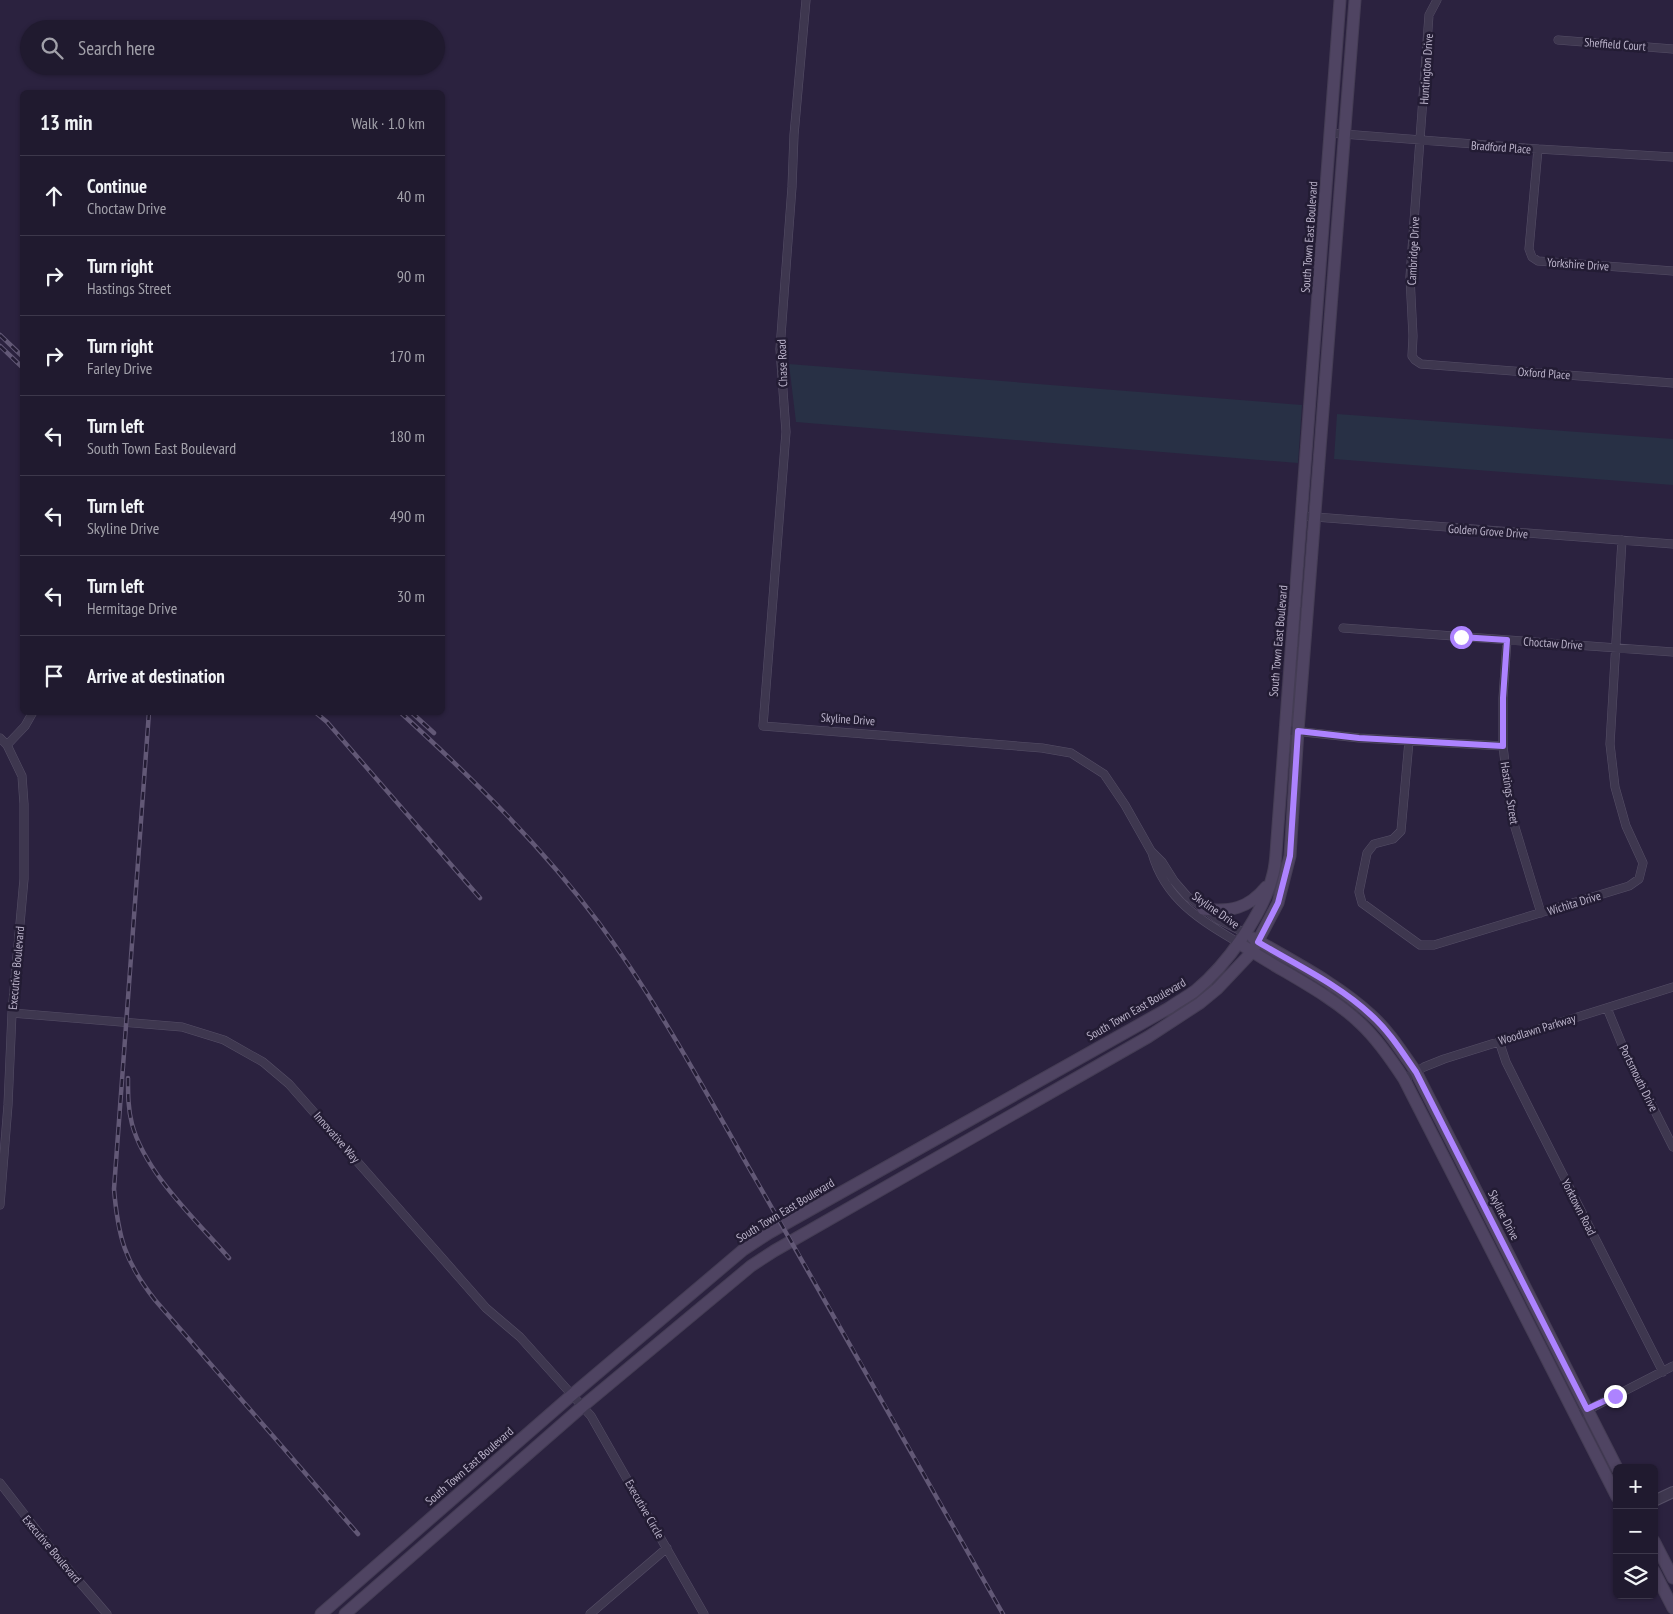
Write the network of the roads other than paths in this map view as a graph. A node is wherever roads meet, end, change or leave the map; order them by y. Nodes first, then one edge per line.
1 (806, 0) edge
2 (1340, 0) edge
3 (1355, 0) edge
4 (1437, 0) edge
5 (1558, 40) dead end
6 (1673, 49) edge
7 (1330, 133) junction
8 (1344, 134) junction
9 (1420, 141) junction
10 (1538, 149) junction
11 (1673, 158) edge
12 (1673, 270) edge
13 (1415, 360) joint
14 (1673, 383) edge
15 (1302, 516) junction
16 (1315, 517) junction
17 (1622, 540) junction
18 (1673, 544) edge
19 (1343, 628) dead end
20 (1507, 640) junction
21 (1615, 648) junction
22 (1673, 652) edge
23 (32, 715) edge
24 (763, 726) joint
25 (1285, 730) junction
26 (1298, 731) junction
27 (0, 738) edge
28 (1409, 741) junction
29 (7, 745) junction
30 (1503, 746) junction
31 (1151, 851) junction
32 (1271, 882) junction
33 (1202, 909) junction
34 (1541, 913) junction
35 (1242, 938) junction
36 (1258, 942) junction
37 (1252, 952) junction
38 (1673, 987) edge
39 (1607, 1008) junction
40 (12, 1013) junction
41 (1499, 1041) junction
42 (1416, 1072) junction
43 (1404, 1079) junction
44 (1673, 1147) edge
45 (0, 1205) edge
46 (665, 1315) junction
47 (676, 1328) junction
48 (1673, 1366) edge
49 (1663, 1372) junction
50 (572, 1394) junction
51 (583, 1406) junction
52 (1587, 1409) junction
53 (1576, 1416) junction
54 (1615, 1464) edge
55 (0, 1483) edge
56 (1613, 1489) edge
57 (1673, 1492) edge
58 (1658, 1500) edge
59 (667, 1548) junction
60 (1658, 1549) edge
61 (390, 1553) junction
62 (400, 1565) junction
63 (1673, 1578) edge
64 (1658, 1579) edge
65 (1673, 1608) edge
66 (107, 1614) edge
67 (321, 1614) edge
68 (345, 1614) edge
69 (590, 1614) edge
70 (704, 1614) edge

1 - 24 street, Chase Road
2 - 7 main road, South Town East Boulevard
3 - 8 main road
4 - 9 street, Huntington Drive
5 - 6 street, Sheffield Court
7 - 8 street, Bradford Place
7 - 15 main road, South Town East Boulevard
8 - 9 street, Bradford Place
8 - 16 main road
9 - 10 street, Bradford Place
9 - 13 street, Cambridge Drive
10 - 11 street, Bradford Place
10 - 12 street, Yorkshire Drive
13 - 14 street, Oxford Place
15 - 16 street, Golden Grove Drive
15 - 25 main road, South Town East Boulevard
16 - 17 street, Golden Grove Drive
16 - 26 main road
17 - 18 street, Golden Grove Drive
17 - 21 street, Wichita Drive
19 - 20 street, Choctaw Drive
20 - 21 street, Choctaw Drive
20 - 30 street, Hastings Street
21 - 22 street, Choctaw Drive
21 - 34 street, Wichita Drive
23 - 29 street
24 - 31 street, Skyline Drive
25 - 26 street
25 - 32 main road, South Town East Boulevard
26 - 28 street
26 - 36 main road
27 - 29 street, Executive Boulevard
28 - 30 street
28 - 34 street, Wichita Drive
29 - 40 street, Executive Boulevard
30 - 34 street, Hastings Street
31 - 33 street, Skyline Drive
31 - 35 street, Skyline Drive
32 - 33 main road
32 - 35 main road, South Town East Boulevard
33 - 35 street, Skyline Drive
35 - 36 main road, Skyline Drive
35 - 37 main road, Skyline Drive
35 - 46 main road, South Town East Boulevard
36 - 37 main road
36 - 42 main road, Skyline Drive
37 - 43 main road, Skyline Drive
37 - 47 main road
38 - 39 street, Woodlawn Parkway
39 - 41 street, Woodlawn Parkway
39 - 44 street, Portsmouth Drive
40 - 45 street, Executive Boulevard
40 - 50 street, Innovative Way
41 - 42 street, Woodlawn Parkway
41 - 49 street, Yorktown Road
42 - 43 street, Woodlawn Parkway
42 - 52 main road, Skyline Drive
43 - 53 main road, Skyline Drive
46 - 47 main road
46 - 50 main road, South Town East Boulevard
47 - 51 main road
48 - 49 street
49 - 52 street
50 - 51 street, Innovative Way
50 - 61 main road, South Town East Boulevard
51 - 59 street, Executive Circle
51 - 62 main road
52 - 53 street
52 - 54 main road, Skyline Drive
53 - 56 main road, Skyline Drive
55 - 66 street, Executive Boulevard
57 - 58 street
59 - 69 street
59 - 70 street, Executive Circle
60 - 63 main road
61 - 62 main road
61 - 67 main road, South Town East Boulevard
62 - 68 main road
64 - 65 main road

